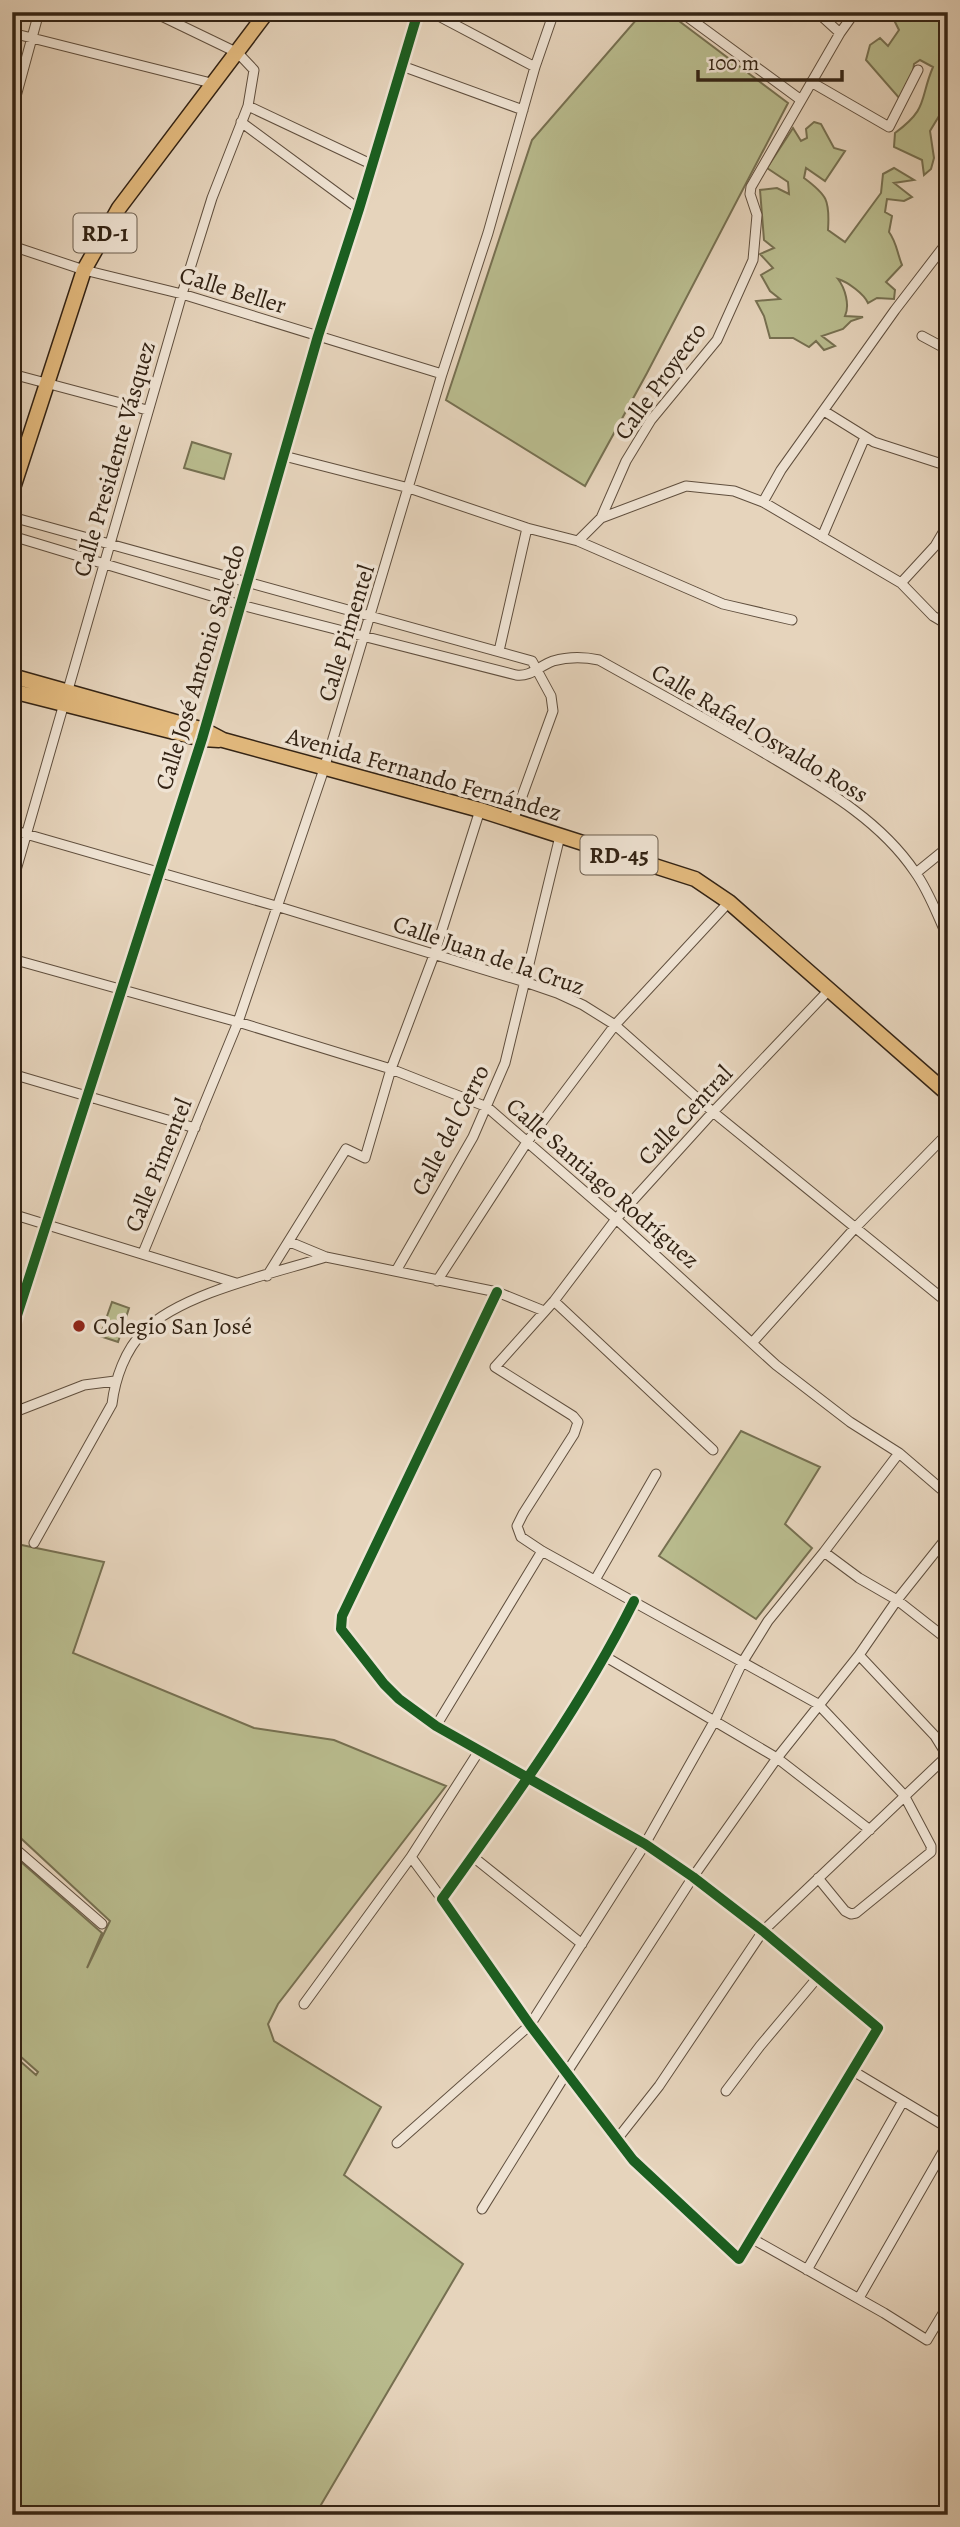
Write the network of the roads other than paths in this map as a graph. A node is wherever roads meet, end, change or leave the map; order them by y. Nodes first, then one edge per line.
1 (39, 12) edge
2 (153, 12) edge
3 (267, 12) edge
4 (418, 12) edge
5 (430, 12) edge
6 (554, 12) edge
7 (681, 12) edge
8 (817, 12) edge
9 (855, 12) edge
10 (12, 33) edge
11 (840, 33) junction
12 (32, 38) junction
13 (238, 53) junction
14 (401, 66) junction
15 (535, 67) junction
16 (918, 70) dead end
17 (811, 82) junction
18 (215, 84) junction
19 (801, 100) junction
20 (248, 106) junction
21 (523, 110) junction
22 (12, 111) edge
23 (241, 122) junction
24 (373, 165) junction
25 (359, 209) junction
26 (948, 241) edge
27 (12, 246) edge
28 (84, 270) junction
29 (182, 294) junction
30 (318, 336) junction
31 (922, 336) dead end
32 (948, 350) edge
33 (12, 374) edge
34 (442, 374) junction
35 (46, 384) junction
36 (148, 410) junction
37 (824, 411) junction
38 (865, 437) junction
39 (284, 456) junction
40 (948, 466) edge
41 (409, 488) junction
42 (12, 491) edge
43 (763, 502) junction
44 (12, 517) edge
45 (601, 518) junction
46 (948, 524) edge
47 (527, 528) junction
48 (12, 536) edge
49 (822, 537) junction
50 (578, 541) junction
51 (110, 545) junction
52 (104, 564) junction
53 (248, 581) junction
54 (901, 583) junction
55 (241, 605) junction
56 (371, 617) junction
57 (792, 620) dead end
58 (948, 625) edge
59 (365, 636) junction
60 (499, 651) junction
61 (538, 668) junction
62 (12, 676) edge
63 (67, 690) junction
64 (12, 691) edge
65 (62, 705) junction
66 (203, 735) junction
67 (324, 769) junction
68 (480, 810) junction
69 (513, 821) junction
70 (12, 830) edge
71 (25, 834) junction
72 (560, 836) junction
73 (948, 847) edge
74 (159, 873) junction
75 (916, 873) junction
76 (12, 884) edge
77 (729, 902) junction
78 (276, 906) junction
79 (948, 939) edge
80 (434, 954) junction
81 (12, 959) edge
82 (525, 982) junction
83 (123, 989) junction
84 (829, 990) junction
85 (238, 1022) junction
86 (615, 1025) junction
87 (391, 1069) junction
88 (12, 1074) edge
89 (948, 1094) edge
90 (88, 1097) junction
91 (487, 1107) junction
92 (713, 1112) junction
93 (195, 1128) junction
94 (948, 1133) edge
95 (527, 1142) junction
96 (12, 1214) edge
97 (616, 1219) junction
98 (48, 1223) junction
99 (854, 1229) junction
100 (290, 1242) junction
101 (283, 1252) junction
102 (143, 1253) junction
103 (326, 1257) junction
104 (292, 1268) junction
105 (396, 1271) junction
106 (267, 1276) junction
107 (437, 1280) junction
108 (236, 1283) junction
109 (497, 1292) junction
110 (554, 1301) junction
111 (948, 1303) edge
112 (544, 1311) junction
113 (13, 1329) edge
114 (752, 1343) junction
115 (114, 1381) junction
116 (12, 1413) edge
117 (713, 1450) dead end
118 (899, 1453) junction
119 (656, 1474) dead end
120 (948, 1495) edge
121 (948, 1536) edge
122 (34, 1543) dead end
123 (542, 1550) junction
124 (824, 1552) junction
125 (596, 1580) junction
126 (897, 1600) junction
127 (635, 1601) junction
128 (948, 1640) edge
129 (859, 1654) junction
130 (606, 1657) junction
131 (742, 1663) junction
132 (818, 1704) junction
133 (715, 1720) junction
134 (436, 1726) junction
135 (479, 1751) junction
136 (948, 1756) edge
137 (777, 1758) junction
138 (529, 1777) junction
139 (904, 1795) junction
140 (870, 1830) junction
141 (645, 1844) junction
142 (12, 1846) edge
143 (411, 1857) junction
144 (472, 1857) junction
145 (693, 1877) junction
146 (818, 1878) junction
147 (442, 1899) junction
148 (102, 1924) dead end
149 (763, 1931) junction
150 (582, 1944) junction
151 (818, 1977) junction
152 (304, 2004) dead end
153 (530, 2025) junction
154 (853, 2071) junction
155 (567, 2072) junction
156 (726, 2091) dead end
157 (903, 2101) junction
158 (948, 2128) edge
159 (618, 2138) junction
160 (397, 2143) dead end
161 (948, 2143) edge
162 (482, 2209) dead end
163 (751, 2238) junction
164 (807, 2270) junction
165 (859, 2298) junction
166 (948, 2305) edge

1 - 12 street
2 - 13 street
3 - 13 main road, RD-1
4 - 14 street, Calle José Antonio Salcedo
5 - 15 street
6 - 15 street, Calle Pimentel
7 - 19 street
8 - 11 street
9 - 11 street, Calle Proyecto
10 - 12 street
11 - 17 street, Calle Proyecto
12 - 18 street
12 - 22 street
13 - 18 main road, RD-1
13 - 20 street, Calle Presidente Vásquez
14 - 21 street
14 - 24 street, Calle José Antonio Salcedo
15 - 21 street, Calle Pimentel
16 - 17 street
17 - 19 street, Calle Proyecto
18 - 28 main road, RD-1
19 - 45 street, Calle Proyecto
20 - 23 street, Calle Presidente Vásquez
20 - 24 street
21 - 34 street, Calle Pimentel
23 - 25 street
23 - 29 street, Calle Presidente Vásquez
24 - 25 street, Calle José Antonio Salcedo
25 - 30 street, Calle José Antonio Salcedo
26 - 37 street
27 - 28 street, Calle Beller
28 - 29 street, Calle Beller
28 - 35 main road, RD-1
29 - 30 street, Calle Beller
29 - 36 street, Calle Presidente Vásquez
30 - 34 street, Calle Beller
30 - 39 street, Calle José Antonio Salcedo
31 - 32 street
33 - 35 street
34 - 41 street, Calle Pimentel
35 - 36 street
35 - 42 main road, RD-1
36 - 51 street, Calle Presidente Vásquez
37 - 38 street
37 - 43 street
38 - 40 street
38 - 49 street
39 - 41 street
39 - 53 street, Calle José Antonio Salcedo
41 - 47 street
41 - 56 street, Calle Pimentel
43 - 45 street
43 - 49 street
44 - 51 street
45 - 50 street, Calle Proyecto
46 - 54 street
47 - 50 street
47 - 60 street
48 - 52 street, Calle Rafael Osvaldo Ross
49 - 54 street
50 - 57 street
51 - 52 street, Calle Presidente Vásquez
51 - 53 street
52 - 55 street, Calle Rafael Osvaldo Ross
52 - 63 street, Calle Presidente Vásquez
53 - 55 street, Calle José Antonio Salcedo
53 - 56 street
54 - 58 street
55 - 59 street, Calle Rafael Osvaldo Ross
55 - 66 street, Calle José Antonio Salcedo
56 - 59 street, Calle Pimentel
56 - 60 street
59 - 61 street, Calle Rafael Osvaldo Ross
59 - 67 street, Calle Pimentel
60 - 61 street
61 - 69 street
61 - 75 street, Calle Rafael Osvaldo Ross
62 - 63 main road, Avenida Fernando Fernández / RD-45
63 - 65 street, Calle Presidente Vásquez
63 - 66 main road, Avenida Fernando Fernández / RD-45
64 - 65 main road, Avenida Fernando Fernández / RD-45
65 - 66 main road, Avenida Fernando Fernández / RD-45
65 - 71 street, Calle Presidente Vásquez
66 - 67 main road, Avenida Fernando Fernández / RD-45
66 - 74 street, Calle José Antonio Salcedo
67 - 68 main road, Avenida Fernando Fernández / RD-45
67 - 78 street, Calle Pimentel
68 - 69 main road, Avenida Fernando Fernández / RD-45
68 - 80 street
69 - 72 main road, Avenida Fernando Fernández / RD-45
70 - 71 street, Calle Juan de la Cruz
71 - 74 street, Calle Juan de la Cruz
71 - 76 street, Calle Presidente Vásquez
72 - 77 main road, Avenida Fernando Fernández / RD-45
72 - 82 street, Calle del Cerro
73 - 75 street
74 - 78 street, Calle Juan de la Cruz
74 - 83 street, Calle José Antonio Salcedo
75 - 79 street, Calle Rafael Osvaldo Ross
77 - 84 main road, Avenida Fernando Fernández / RD-45
77 - 86 street
78 - 80 street, Calle Juan de la Cruz
78 - 85 street, Calle Pimentel
80 - 82 street, Calle Juan de la Cruz
80 - 87 street
81 - 83 street, Calle Santiago Rodríguez
82 - 86 street, Calle Juan de la Cruz
82 - 91 street, Calle del Cerro
83 - 85 street, Calle Santiago Rodríguez
83 - 90 street, Calle José Antonio Salcedo
84 - 89 main road, Avenida Fernando Fernández / RD-45
84 - 92 street, Calle Central
85 - 87 street, Calle Santiago Rodríguez
85 - 93 street, Calle Pimentel
86 - 92 street, Calle Juan de la Cruz
86 - 95 street
87 - 91 street, Calle Santiago Rodríguez
87 - 100 street
88 - 90 street
90 - 93 street
90 - 98 street, Calle José Antonio Salcedo
91 - 95 street, Calle Santiago Rodríguez
91 - 105 street, Calle del Cerro
92 - 97 street, Calle Central
92 - 99 street, Calle Juan de la Cruz
93 - 102 street, Calle Pimentel
94 - 99 street
95 - 97 street, Calle Santiago Rodríguez
95 - 107 street
96 - 98 street
97 - 110 street, Calle Central
97 - 114 street, Calle Santiago Rodríguez
98 - 102 street
98 - 113 street, Calle José Antonio Salcedo
99 - 111 street, Calle Juan de la Cruz
99 - 114 street
100 - 101 street
100 - 103 street
101 - 104 street
101 - 106 street
102 - 108 street
103 - 104 street
103 - 105 street
104 - 106 street
105 - 107 street
106 - 108 street
107 - 109 street
108 - 115 street
109 - 112 street
109 - 134 street
110 - 112 street, Calle Central
110 - 117 street
112 - 123 street, Calle Central
114 - 118 street, Calle Santiago Rodríguez
115 - 116 street
115 - 122 street
118 - 120 street, Calle Santiago Rodríguez
118 - 124 street
119 - 125 street
121 - 126 street
123 - 125 street
123 - 134 street
124 - 126 street
124 - 131 street
125 - 127 street
126 - 128 street
126 - 129 street
127 - 130 street
127 - 131 street
129 - 132 street
129 - 136 street
130 - 133 street
130 - 138 street
131 - 132 street
131 - 133 street
132 - 137 street
132 - 139 street
133 - 137 street
133 - 141 street
134 - 135 street
135 - 138 street
135 - 143 street
136 - 139 street
137 - 140 street
137 - 145 street
138 - 141 street
138 - 144 street
139 - 140 street
139 - 146 street
140 - 146 street
141 - 145 street
141 - 150 street
142 - 148 street
143 - 147 street
143 - 152 street
144 - 147 street
144 - 150 street
145 - 149 street
145 - 155 street
146 - 149 street
147 - 153 street
149 - 151 street
149 - 159 street
150 - 153 street
151 - 154 street
151 - 156 street
153 - 155 street
153 - 160 street
154 - 157 street
154 - 163 street
155 - 159 street
155 - 162 street
157 - 158 street
157 - 164 street
159 - 163 street
161 - 165 street
163 - 164 street
164 - 165 street
165 - 166 street

